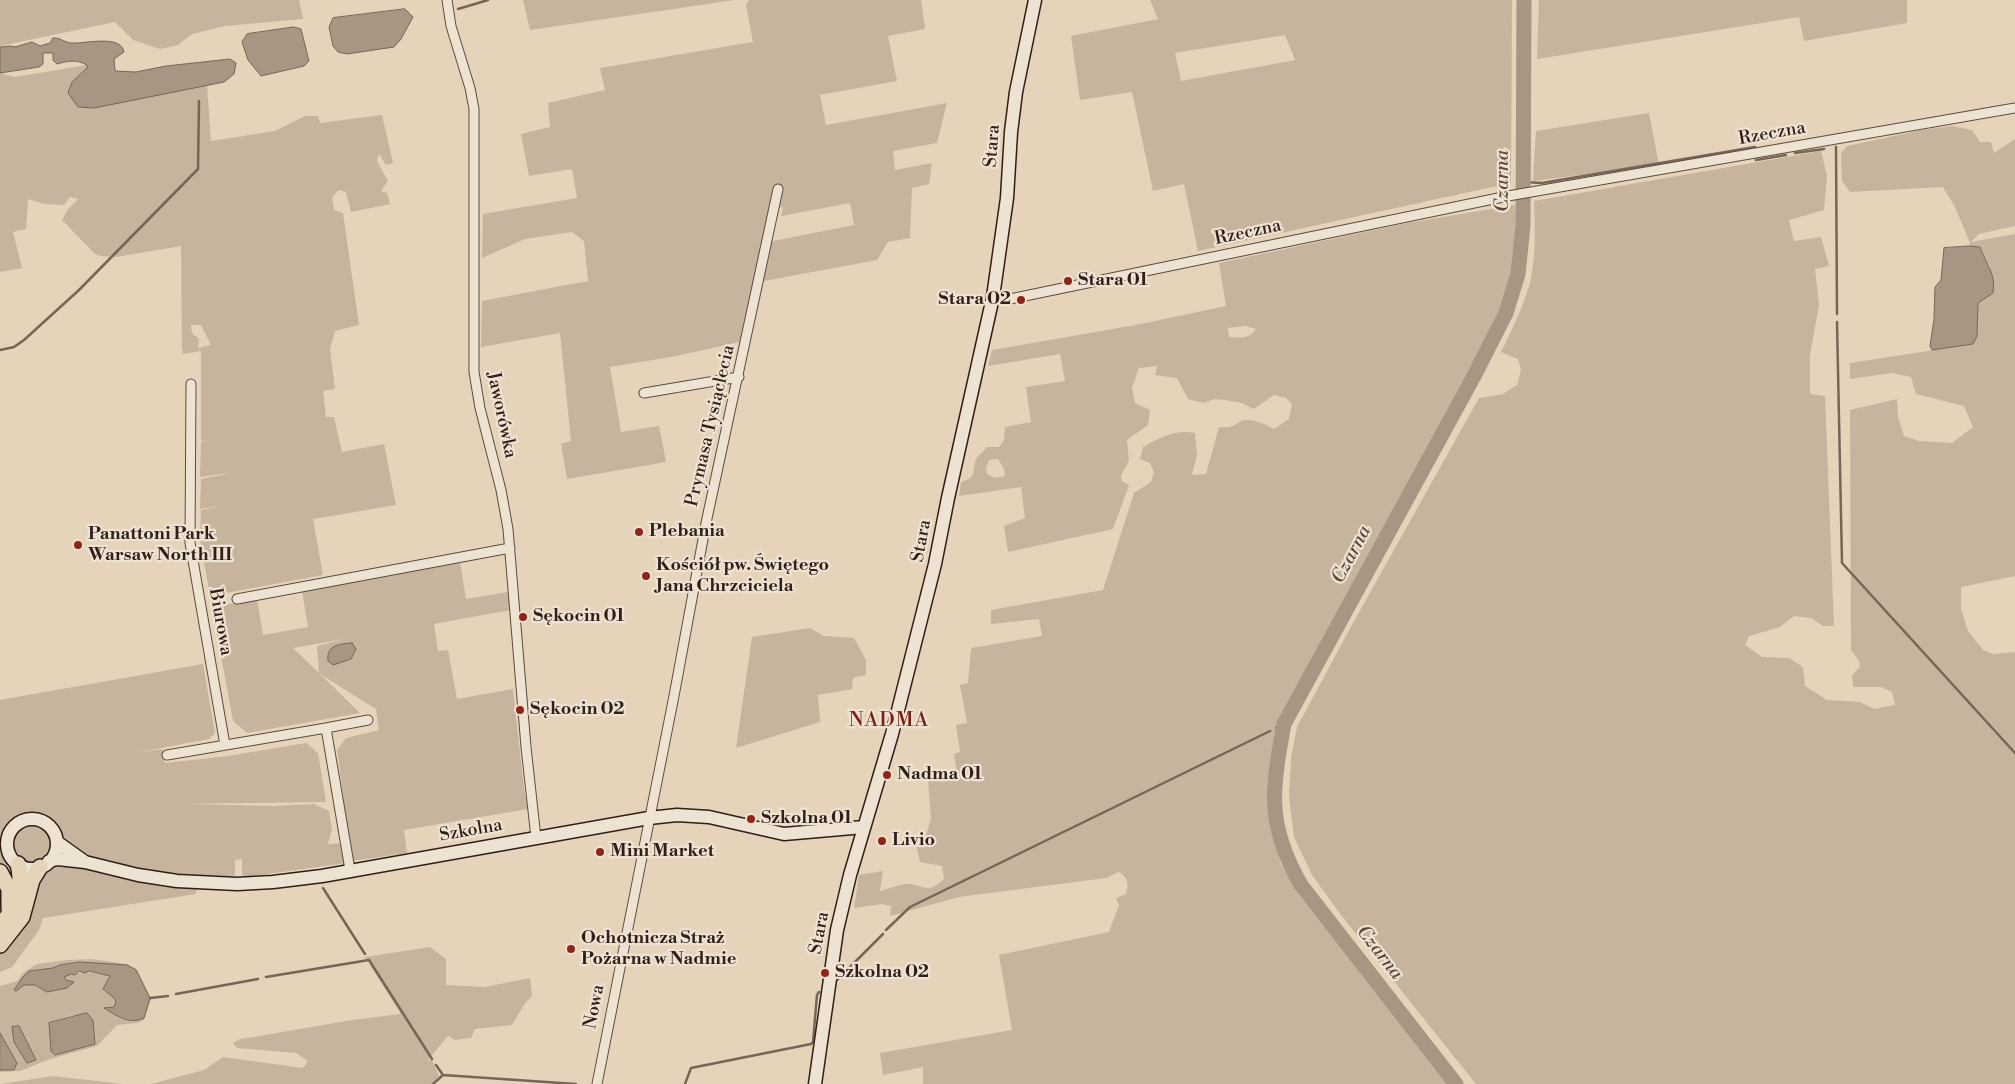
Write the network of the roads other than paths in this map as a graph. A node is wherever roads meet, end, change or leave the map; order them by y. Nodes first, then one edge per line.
1 (447, 0) edge
2 (1035, 0) edge
3 (2015, 108) edge
4 (778, 189) dead end
5 (994, 297) junction
6 (739, 377) junction
7 (191, 384) dead end
8 (644, 393) dead end
9 (510, 548) junction
10 (237, 599) dead end
11 (368, 720) dead end
12 (326, 728) junction
13 (225, 744) junction
14 (167, 755) dead end
15 (649, 818) junction
16 (864, 827) junction
17 (5, 832) edge
18 (536, 838) junction
19 (56, 842) junction
20 (4, 848) edge
21 (85, 862) junction
22 (18, 864) junction
23 (45, 864) junction
24 (350, 870) junction
25 (0, 872) edge
26 (4, 919) edge
27 (0, 945) edge
28 (597, 1084) edge
29 (815, 1084) edge

1 - 9 street, Jaworówka
2 - 5 street, Stara
3 - 5 street, Rzeczna
4 - 6 street, Prymasa Tysiąclecia
5 - 16 street, Stara
6 - 8 street
6 - 15 street, Prymasa Tysiąclecia
7 - 13 street, Biurowa
9 - 10 street
9 - 18 street, Jaworówka
11 - 12 street
12 - 13 street
12 - 24 street
13 - 14 street
15 - 16 street, Szkolna
15 - 18 street, Szkolna
15 - 28 street, Nowa
16 - 29 street, Stara
17 - 19 street, Szkolna
17 - 20 street, Szkolna
18 - 24 street, Szkolna
19 - 21 street, Szkolna
19 - 23 street
20 - 22 street, Szkolna
21 - 23 street, Szkolna
21 - 24 street, Szkolna
22 - 23 street, Szkolna
22 - 26 highway
23 - 27 highway
25 - 26 highway

